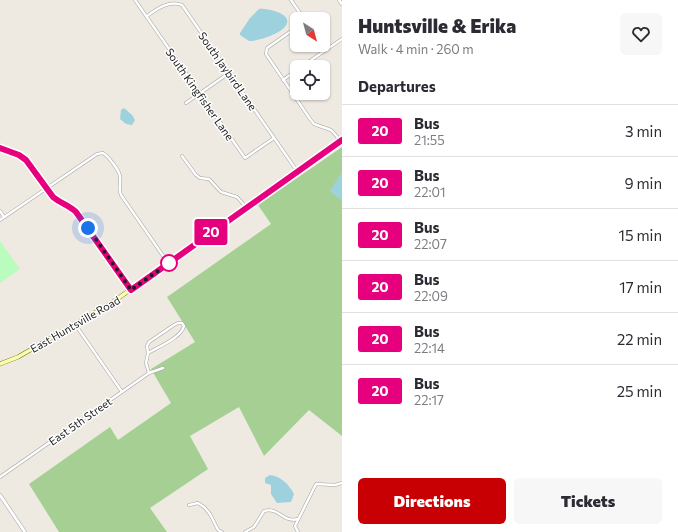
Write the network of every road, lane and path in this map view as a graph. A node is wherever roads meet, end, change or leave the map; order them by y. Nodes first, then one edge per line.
1 (135, 0) edge
2 (291, 0) edge
3 (339, 0) edge
4 (342, 4) edge
5 (299, 12) edge
6 (147, 16) junction
7 (290, 32) edge
8 (342, 39) edge
9 (330, 47) edge
10 (322, 52) edge
11 (311, 60) edge
12 (229, 73) junction
13 (290, 75) edge
14 (282, 80) junction
15 (200, 93) junction
16 (186, 103) dead end
17 (274, 138) junction
18 (341, 141) edge
19 (0, 148) edge
20 (182, 156) dead end
21 (297, 171) junction
22 (46, 188) junction
23 (246, 207) junction
24 (0, 211) edge
25 (4, 217) junction
26 (0, 220) edge
27 (168, 264) junction
28 (131, 290) junction
29 (74, 325) junction
30 (148, 353) junction
31 (0, 364) edge
32 (163, 368) dead end
33 (149, 373) junction
34 (122, 392) junction
35 (0, 476) edge
36 (342, 483) edge
37 (0, 495) edge
38 (189, 505) dead end
39 (299, 518) junction
40 (23, 531) edge
41 (222, 532) edge
42 (245, 532) edge
43 (298, 532) edge

1 - 6 street, South Kingfisher Lane
2 - 5 street
3 - 4 street
6 - 12 street, South Jaybird Lane
6 - 15 street, South Kingfisher Lane
7 - 14 street
8 - 9 street
10 - 11 street
12 - 15 street
12 - 17 street, South Jaybird Lane
13 - 14 street
14 - 18 street
15 - 16 street
15 - 17 street, South Kingfisher Lane
17 - 21 street, South Jaybird Lane
18 - 21 main road, East Huntsville Road
19 - 22 street
20 - 23 street
21 - 23 main road, East Huntsville Road
22 - 25 street
22 - 27 street
22 - 28 street
23 - 27 main road, East Huntsville Road
24 - 25 street
25 - 26 street
27 - 28 main road, East Huntsville Road
28 - 29 main road, East Huntsville Road
29 - 31 main road, East Huntsville Road
29 - 34 street
30 - 30 street
30 - 33 street
32 - 33 street, East 5th Street
33 - 34 street, East 5th Street
34 - 35 street, East 5th Street
36 - 39 street
37 - 40 street
38 - 41 street
39 - 42 street
39 - 43 street

